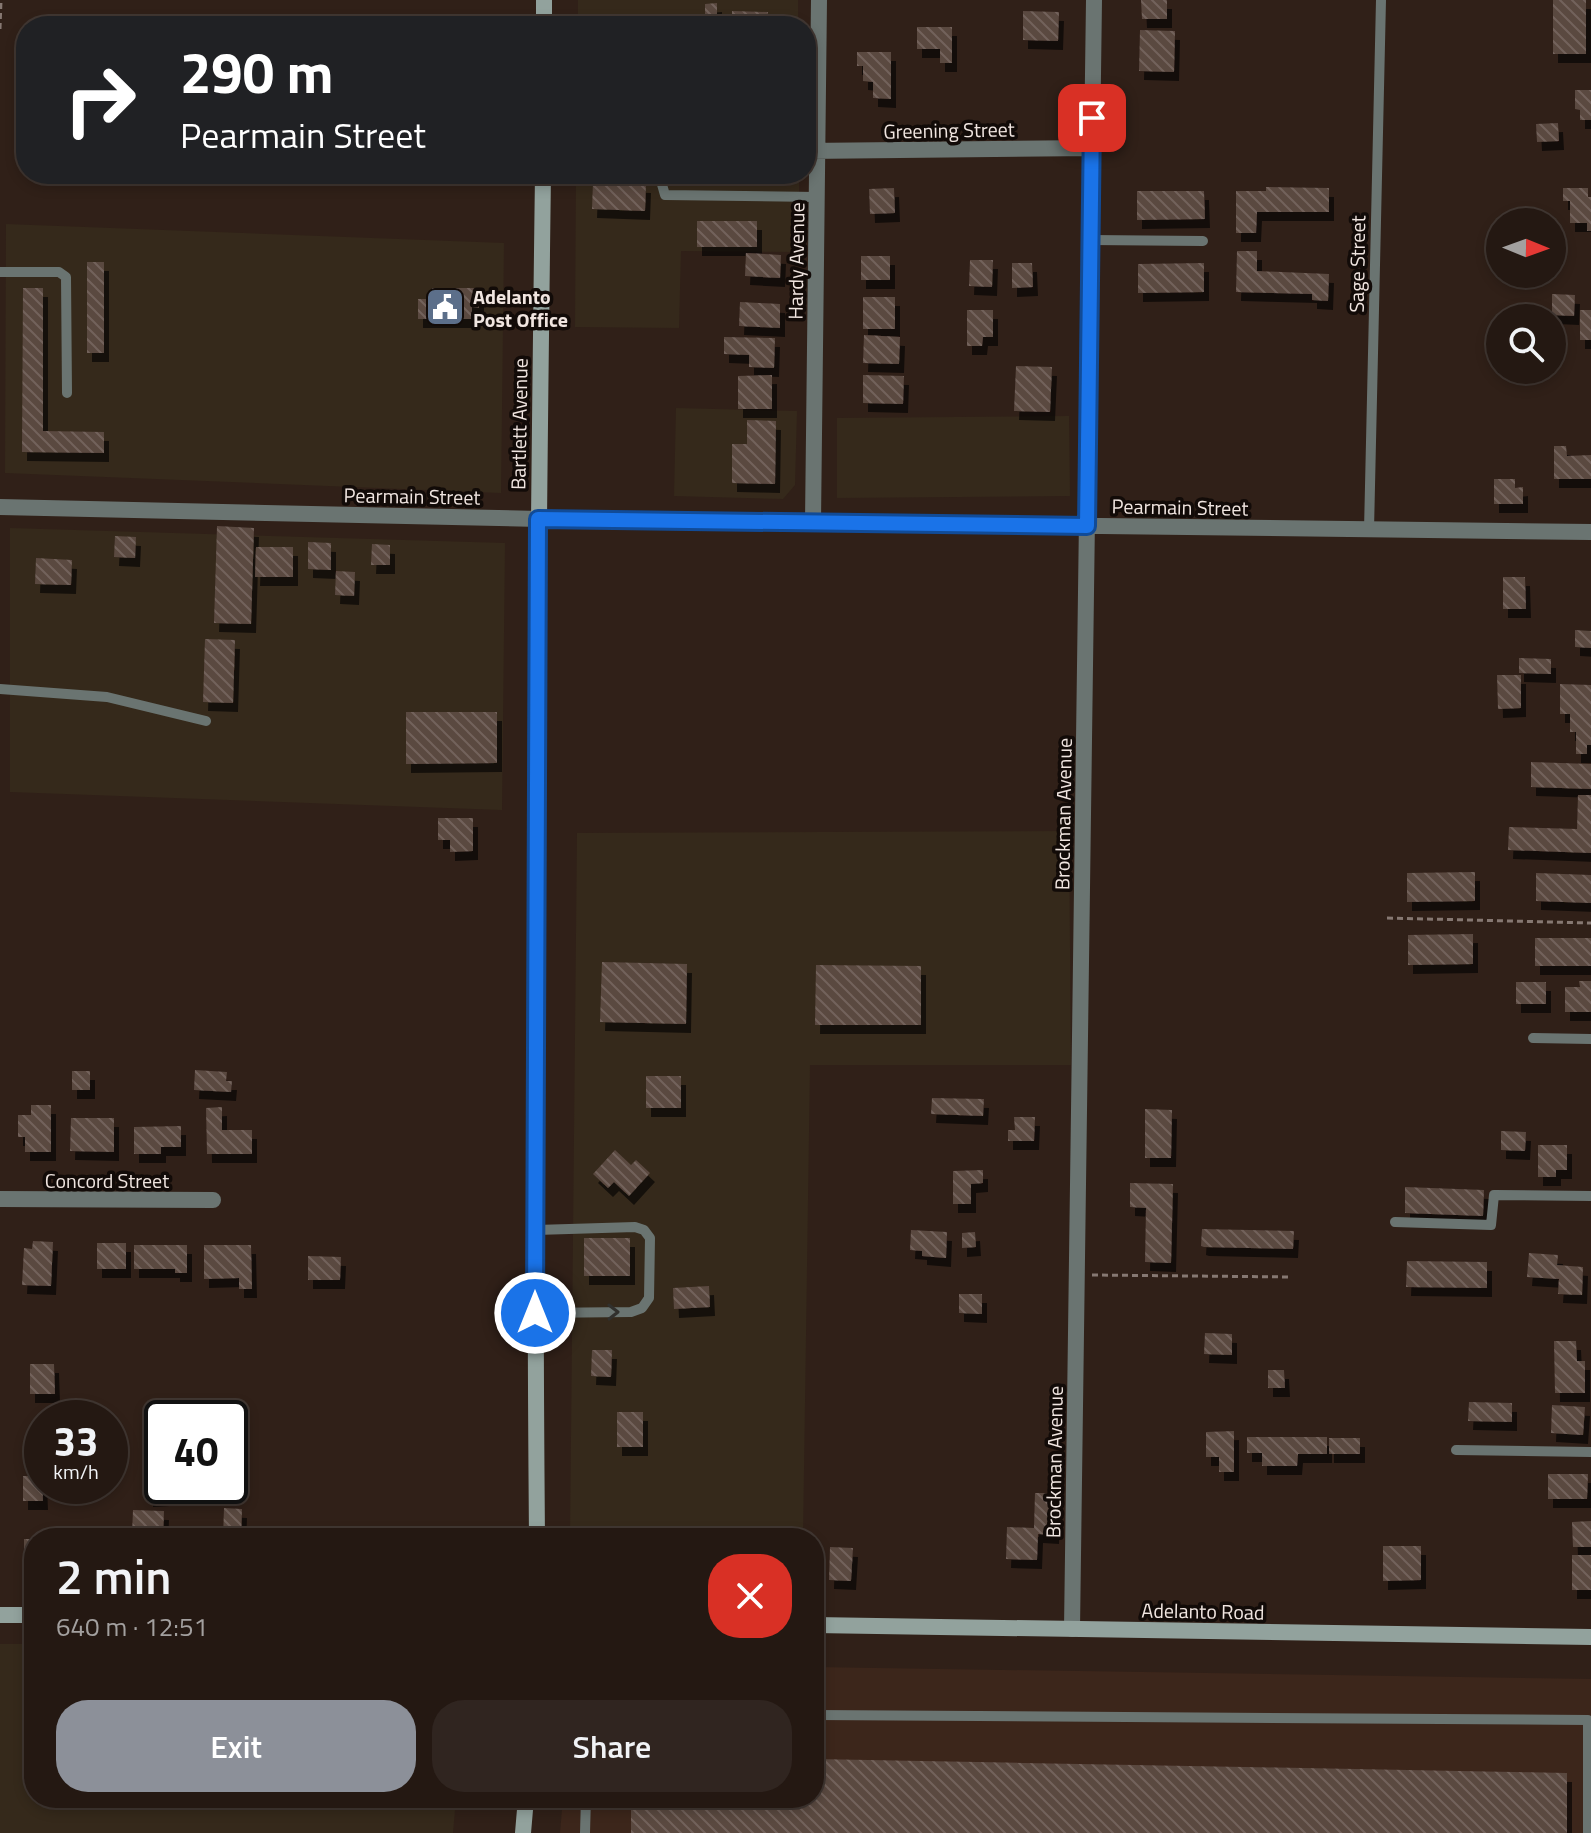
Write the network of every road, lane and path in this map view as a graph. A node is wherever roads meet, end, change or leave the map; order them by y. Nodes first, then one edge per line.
1 (1, 0) edge
2 (819, 0) edge
3 (1094, 0) edge
4 (1381, 0) edge
5 (0, 29) edge
6 (816, 65) edge
7 (1092, 148) junction
8 (816, 152) edge
9 (543, 184) edge
10 (662, 184) edge
11 (816, 184) edge
12 (817, 197) junction
13 (1091, 240) junction
14 (1203, 241) dead end
15 (0, 272) edge
16 (67, 393) dead end
17 (0, 507) edge
18 (538, 519) junction
19 (813, 522) junction
20 (1087, 526) junction
21 (1369, 530) junction
22 (1591, 532) edge
23 (0, 689) edge
24 (206, 721) dead end
25 (1387, 918) dead end
26 (1591, 923) edge
27 (1533, 1038) dead end
28 (1591, 1039) edge
29 (1591, 1196) edge
30 (0, 1199) edge
31 (213, 1200) dead end
32 (1395, 1222) dead end
33 (536, 1230) junction
34 (1077, 1275) junction
35 (1292, 1277) dead end
36 (535, 1313) junction
37 (1456, 1450) dead end
38 (1591, 1452) edge
39 (537, 1528) edge
40 (0, 1615) edge
41 (24, 1615) edge
42 (824, 1625) edge
43 (1072, 1629) junction
44 (1591, 1637) edge
45 (824, 1715) edge
46 (525, 1808) edge
47 (586, 1808) edge
48 (523, 1833) edge
49 (585, 1833) edge
50 (1588, 1833) edge

1 - 5 path
2 - 6 street, Hardy Avenue
3 - 7 street, Brockman Avenue
4 - 21 lane, Sage Street
7 - 8 street, Greening Street
7 - 13 street, Brockman Avenue
9 - 18 street, Bartlett Avenue
10 - 12 lane
11 - 12 street, Hardy Avenue
12 - 19 street, Hardy Avenue
13 - 14 lane
13 - 20 street, Brockman Avenue
15 - 16 lane
17 - 18 street, Pearmain Street
18 - 19 street, Pearmain Street
18 - 33 street, Bartlett Avenue
19 - 20 street, Pearmain Street
20 - 21 street, Pearmain Street
20 - 34 street, Brockman Avenue
21 - 22 street, Pearmain Street
23 - 24 lane
25 - 26 path
27 - 28 lane
29 - 32 lane
30 - 31 street, Concord Street
33 - 36 street, Bartlett Avenue
36 -> 33 lane
34 - 35 path
34 - 43 street, Brockman Avenue
36 - 39 street, Bartlett Avenue
37 - 38 lane
40 - 41 street
42 - 43 street, Adelanto Road
43 - 44 street, Adelanto Road
45 - 50 lane
46 - 48 street
47 - 49 lane

